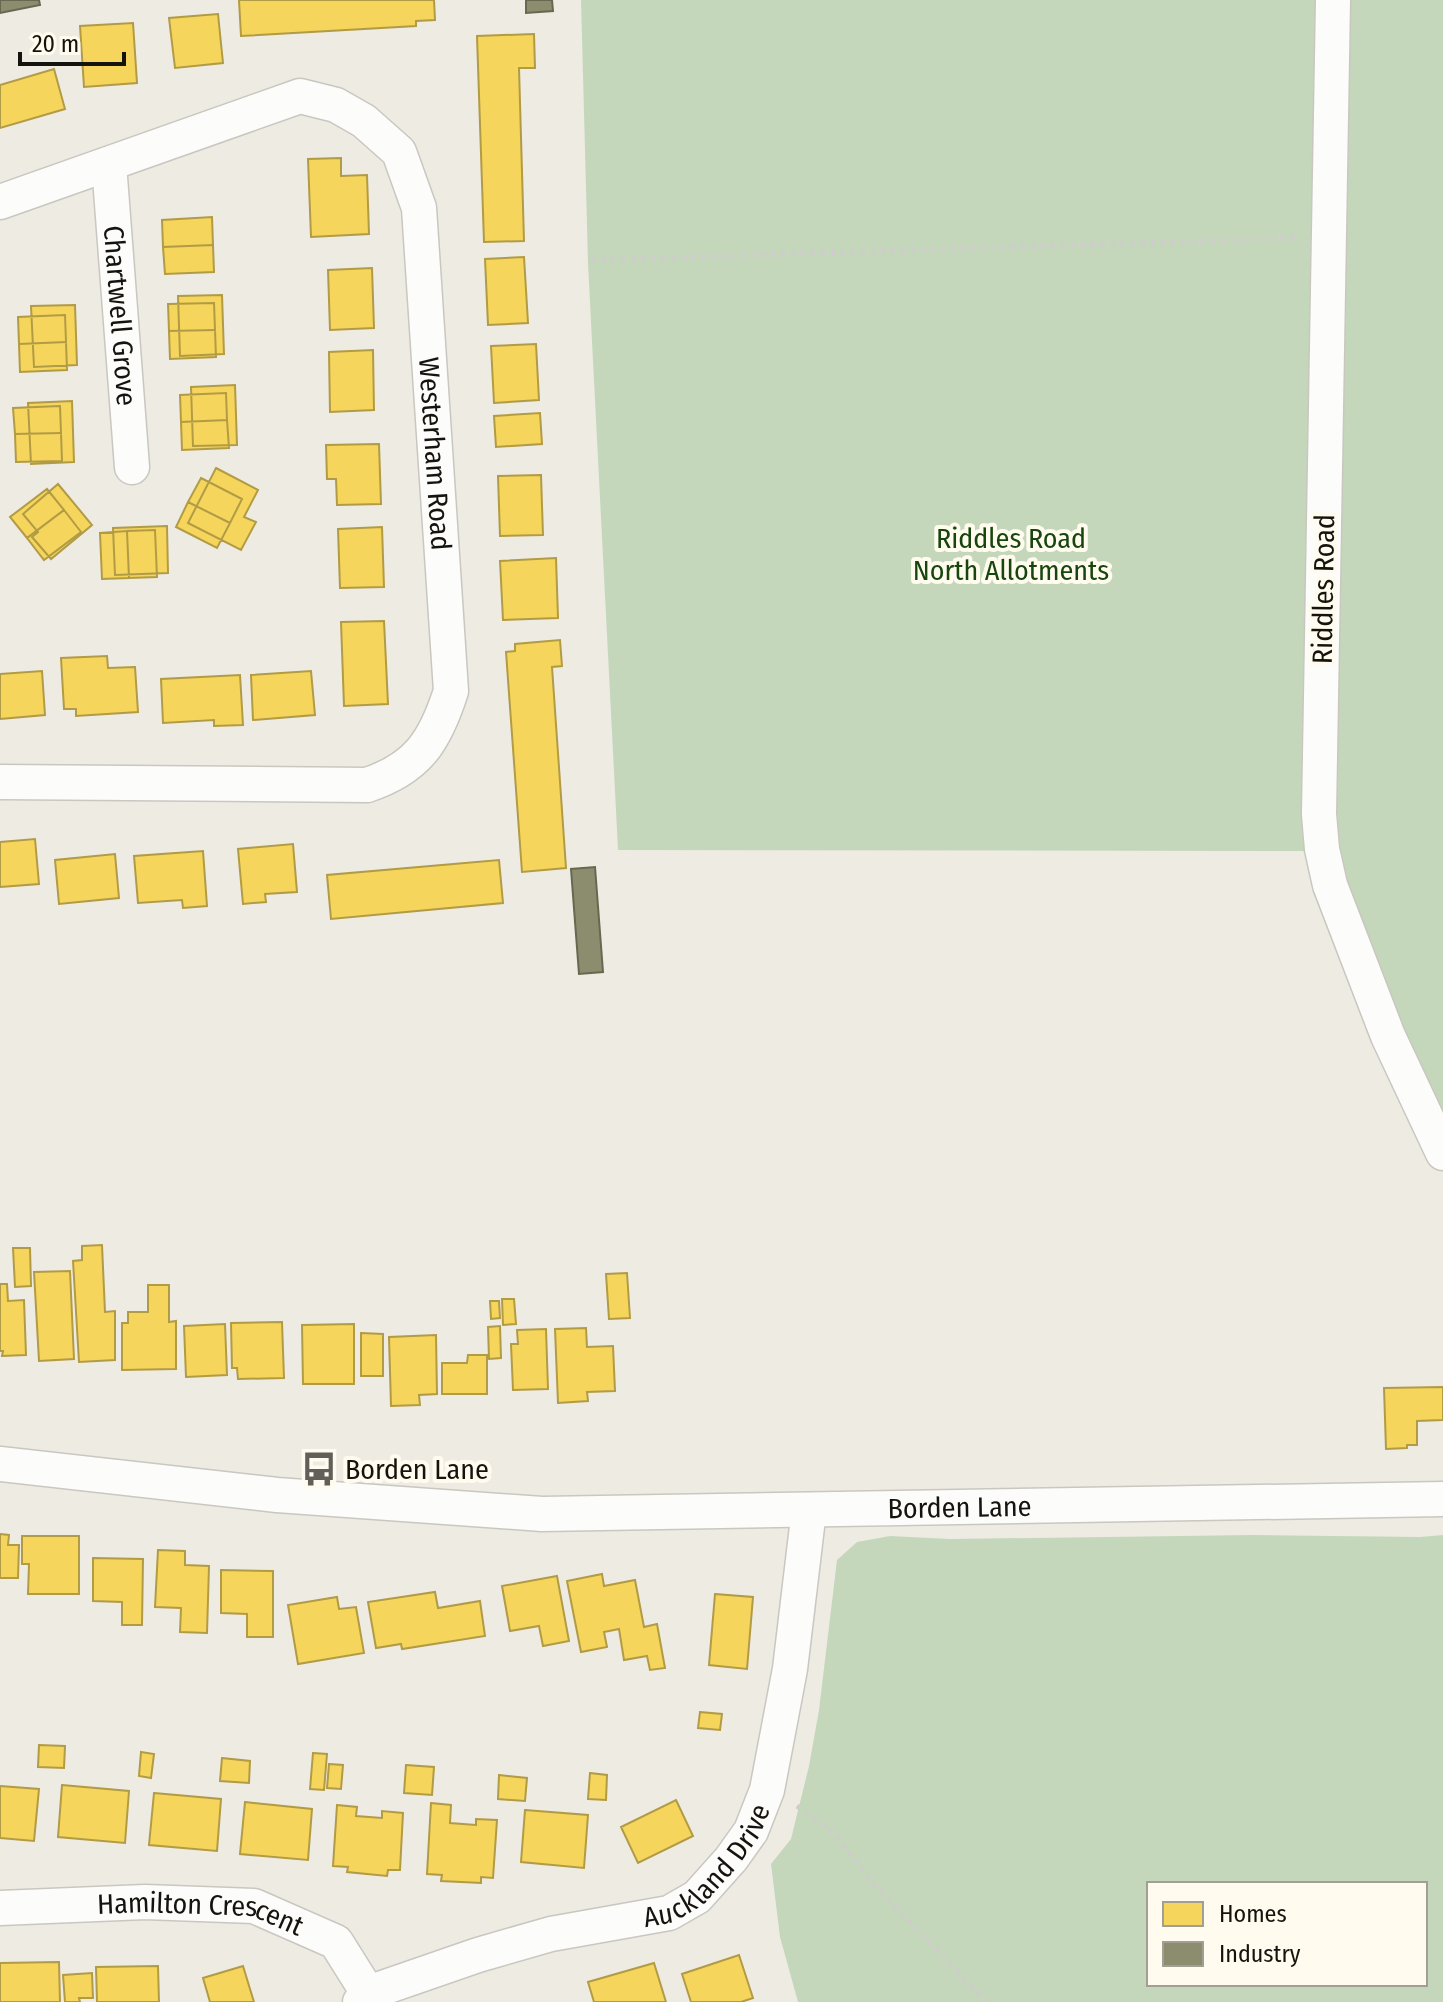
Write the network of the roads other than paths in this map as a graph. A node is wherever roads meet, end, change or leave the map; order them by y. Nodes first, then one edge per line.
1 (1333, 0) edge
2 (109, 164) junction
3 (0, 202) edge
4 (132, 467) dead end
5 (0, 782) edge
6 (1443, 1153) edge
7 (0, 1464) edge
8 (1443, 1499) edge
9 (809, 1510) junction
10 (0, 1908) edge
11 (364, 1998) edge

1 - 6 street, Riddles Road
2 - 3 street, Westerham Road
2 - 4 street, Chartwell Grove
2 - 5 street, Westerham Road
7 - 9 street, Borden Lane
8 - 9 street, Borden Lane
9 - 11 street, Auckland Drive
10 - 11 street, Hamilton Crescent

